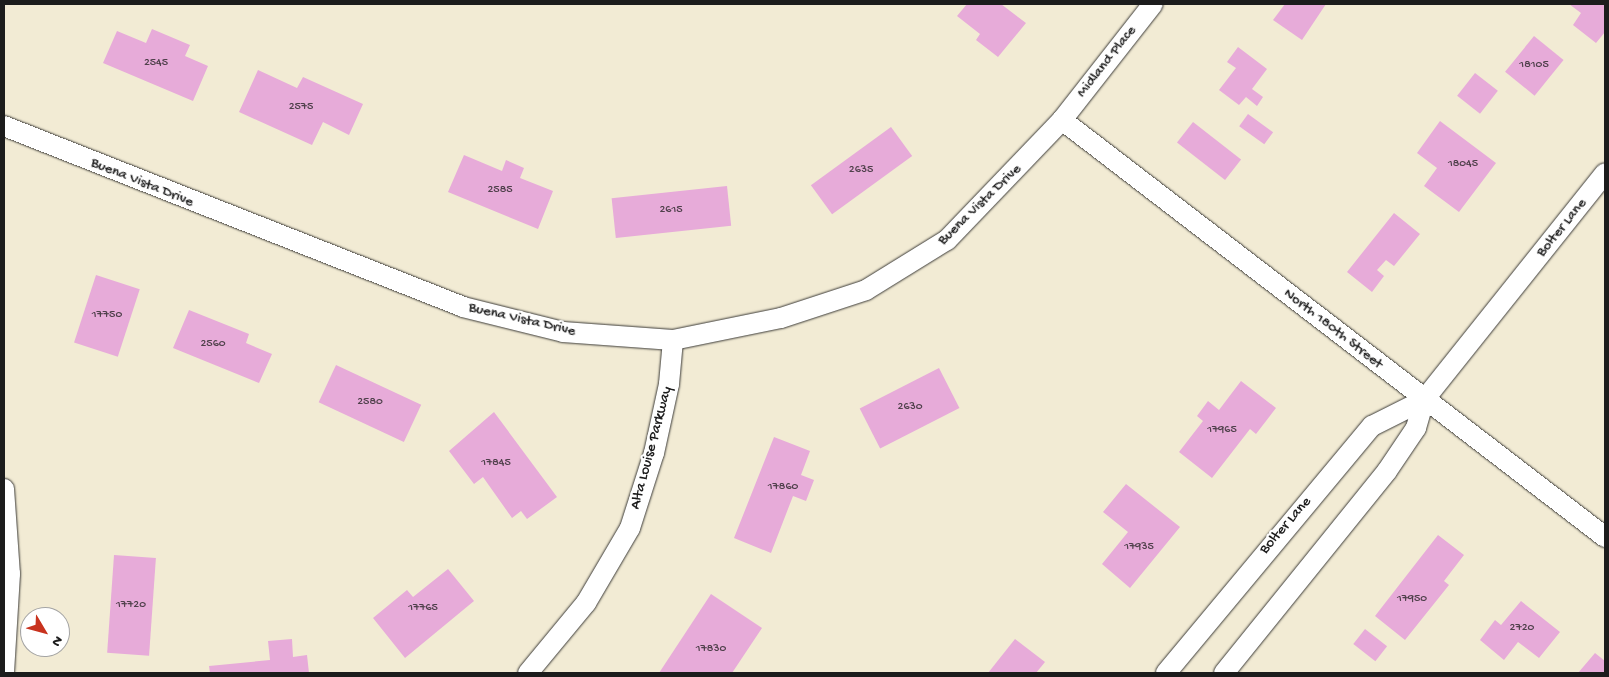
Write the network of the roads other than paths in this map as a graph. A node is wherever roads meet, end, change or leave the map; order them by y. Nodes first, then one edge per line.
1 (1153, 4) edge
2 (1062, 120) junction
3 (4, 126) edge
4 (1605, 173) edge
5 (673, 340) junction
6 (1424, 400) junction
7 (4, 489) edge
8 (1605, 537) edge
9 (4, 671) edge
10 (528, 673) edge
11 (1166, 673) edge
12 (1224, 673) edge

1 - 2 street, Midland Place
2 - 5 street, Buena Vista Drive
2 - 6 street, North 180th Street
3 - 5 street, Buena Vista Drive
4 - 6 street, Bolter Lane
5 - 10 street, Alta Louise Parkway
6 - 8 street, North 180th Street
6 - 11 street, Bolter Lane
6 - 12 street, Bolter Lane
7 - 9 street

